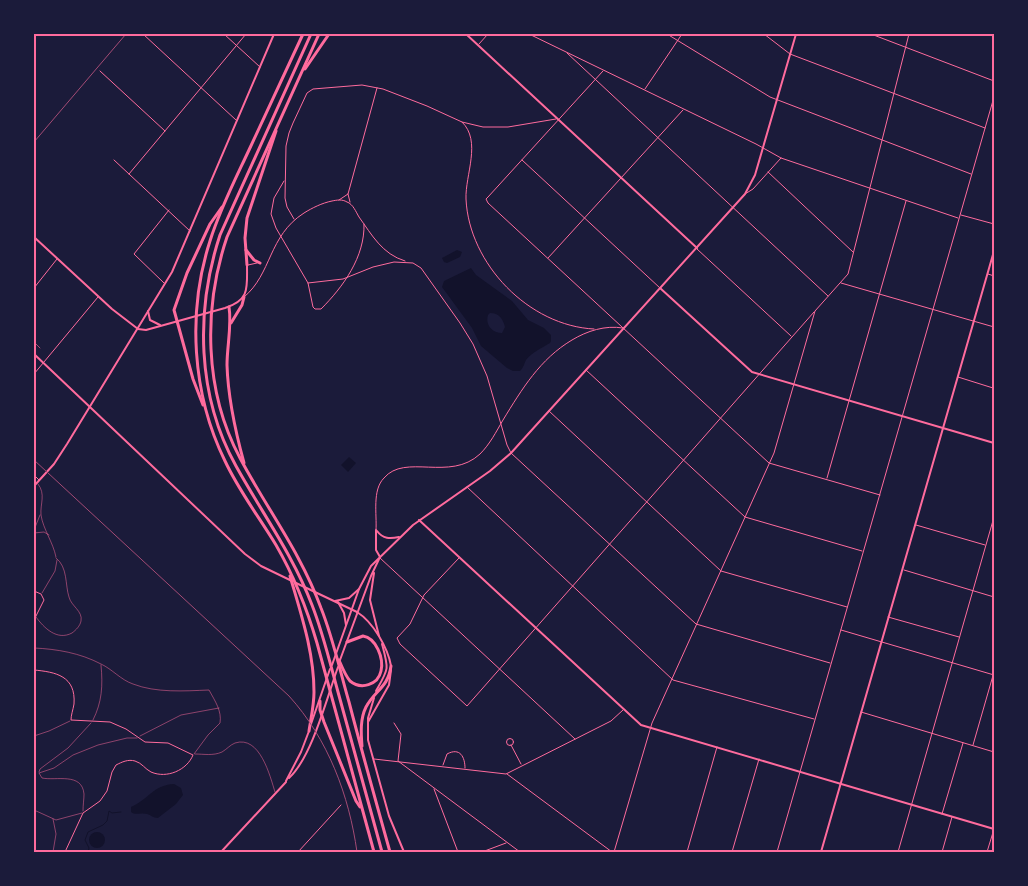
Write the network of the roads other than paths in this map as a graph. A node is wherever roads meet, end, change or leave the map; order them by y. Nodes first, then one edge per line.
1 (143, 34) edge
2 (224, 34) edge
3 (246, 34) edge
4 (274, 34) edge
5 (303, 34) edge
6 (311, 34) edge
7 (319, 34) edge
8 (330, 34) edge
9 (466, 34) edge
10 (488, 34) edge
11 (529, 34) edge
12 (667, 34) edge
13 (682, 34) edge
14 (764, 34) edge
15 (796, 34) edge
16 (871, 34) edge
17 (909, 34) edge
18 (678, 41) junction
19 (478, 45) junction
20 (236, 46) junction
21 (905, 47) junction
22 (565, 51) junction
23 (790, 54) junction
24 (260, 67) junction
25 (603, 70) junction
26 (100, 71) dead end
27 (300, 75) junction
28 (595, 79) junction
29 (994, 81) edge
30 (377, 87) junction
31 (202, 89) junction
32 (645, 90) junction
33 (894, 94) junction
34 (994, 97) edge
35 (776, 100) junction
36 (683, 109) junction
37 (280, 118) junction
38 (558, 119) junction
39 (237, 121) junction
40 (462, 122) junction
41 (985, 128) junction
42 (165, 131) junction
43 (658, 138) junction
44 (882, 140) junction
45 (762, 148) junction
46 (781, 158) junction
47 (522, 159) junction
48 (114, 160) dead end
49 (768, 172) junction
50 (129, 174) junction
51 (972, 174) junction
52 (285, 178) junction
53 (621, 178) junction
54 (870, 188) junction
55 (348, 194) junction
56 (745, 194) junction
57 (226, 200) junction
58 (338, 200) junction
59 (907, 200) junction
60 (351, 204) junction
61 (733, 207) junction
62 (169, 210) junction
63 (960, 214) junction
64 (585, 218) junction
65 (959, 218) junction
66 (294, 219) junction
67 (364, 224) junction
68 (994, 224) edge
69 (190, 231) junction
70 (34, 236) edge
71 (280, 236) junction
72 (697, 248) junction
73 (246, 250) junction
74 (994, 251) edge
75 (853, 253) junction
76 (548, 258) junction
77 (58, 259) junction
78 (407, 261) junction
79 (260, 263) joint
80 (246, 265) junction
81 (988, 274) junction
82 (994, 276) edge
83 (345, 279) junction
84 (308, 283) junction
85 (840, 283) junction
86 (165, 284) junction
87 (34, 288) edge
88 (660, 288) junction
89 (880, 294) junction
90 (98, 296) junction
91 (828, 296) junction
92 (244, 297) junction
93 (227, 308) junction
94 (933, 310) junction
95 (148, 311) junction
96 (814, 311) junction
97 (176, 322) junction
98 (974, 322) junction
99 (160, 326) junction
100 (994, 327) edge
101 (229, 328) junction
102 (624, 328) junction
103 (138, 329) junction
104 (598, 329) junction
105 (792, 337) junction
106 (34, 354) edge
107 (43, 363) junction
108 (586, 370) junction
109 (34, 374) edge
110 (759, 374) junction
111 (958, 377) junction
112 (794, 384) junction
113 (993, 388) dead end
114 (848, 400) junction
115 (89, 408) junction
116 (548, 410) junction
117 (902, 416) junction
118 (208, 417) junction
119 (720, 418) junction
120 (501, 424) junction
121 (943, 428) junction
122 (994, 443) edge
123 (512, 453) junction
124 (684, 460) junction
125 (769, 463) junction
126 (246, 468) junction
127 (34, 475) edge
128 (826, 480) junction
129 (38, 481) junction
130 (34, 486) edge
131 (466, 487) junction
132 (880, 495) junction
133 (646, 502) junction
134 (41, 513) junction
135 (745, 516) junction
136 (994, 517) edge
137 (420, 520) junction
138 (916, 525) junction
139 (34, 530) edge
140 (376, 530) junction
141 (34, 533) edge
142 (49, 536) junction
143 (399, 537) junction
144 (610, 544) junction
145 (986, 546) junction
146 (863, 552) junction
147 (380, 557) junction
148 (460, 557) junction
149 (56, 558) junction
150 (287, 566) junction
151 (374, 569) junction
152 (721, 570) junction
153 (902, 570) junction
154 (573, 586) junction
155 (359, 589) junction
156 (974, 591) junction
157 (34, 592) edge
158 (41, 594) junction
159 (994, 597) edge
160 (422, 598) junction
161 (336, 602) junction
162 (847, 607) junction
163 (352, 609) junction
164 (357, 612) junction
165 (36, 617) junction
166 (888, 617) junction
167 (34, 620) edge
168 (696, 624) junction
169 (346, 625) junction
170 (536, 628) junction
171 (841, 630) junction
172 (379, 636) junction
173 (960, 638) junction
174 (881, 642) junction
175 (346, 644) junction
176 (382, 644) junction
177 (34, 648) edge
178 (334, 650) junction
179 (953, 662) junction
180 (101, 664) junction
181 (831, 664) junction
182 (391, 666) junction
183 (499, 669) junction
184 (34, 670) edge
185 (994, 674) edge
186 (673, 680) junction
187 (374, 696) junction
188 (320, 701) junction
189 (218, 708) junction
190 (624, 709) junction
191 (861, 712) junction
192 (321, 714) junction
193 (312, 717) junction
194 (815, 719) junction
195 (71, 720) junction
196 (93, 720) junction
197 (394, 722) dead end
198 (367, 724) junction
199 (650, 728) junction
200 (309, 731) joint
201 (932, 734) junction
202 (34, 736) edge
203 (137, 738) junction
204 (575, 739) junction
205 (963, 743) junction
206 (511, 745) dead end
207 (973, 746) junction
208 (717, 747) junction
209 (994, 752) edge
210 (363, 754) junction
211 (193, 755) junction
212 (374, 759) junction
213 (759, 759) junction
214 (398, 762) junction
215 (522, 765) junction
216 (443, 766) junction
217 (464, 769) junction
218 (800, 771) junction
219 (37, 773) junction
220 (506, 774) junction
221 (286, 781) junction
222 (841, 782) junction
223 (433, 789) junction
224 (275, 792) junction
225 (912, 804) junction
226 (341, 805) dead end
227 (362, 808) junction
228 (34, 810) edge
229 (83, 813) junction
230 (942, 814) junction
231 (952, 817) junction
232 (53, 819) junction
233 (994, 829) edge
234 (507, 843) junction
235 (53, 852) edge
236 (65, 852) edge
237 (221, 852) edge
238 (298, 852) edge
239 (374, 852) edge
240 (382, 852) edge
241 (390, 852) edge
242 (404, 852) edge
243 (458, 852) edge
244 (482, 852) edge
245 (520, 852) edge
246 (613, 852) edge
247 (687, 852) edge
248 (732, 852) edge
249 (777, 852) edge
250 (821, 852) edge
251 (898, 852) edge
252 (942, 852) edge
253 (987, 852) edge

1 - 31 street
2 - 20 street
3 - 20 street
4 - 24 street
5 - 57 highway
6 - 240 highway
7 - 27 highway
8 - 27 highway
9 - 19 street
10 - 19 street
11 - 22 street
12 - 18 street
13 - 18 street
14 - 23 street
15 - 23 street
16 - 21 street
17 - 21 street
18 - 32 street
18 - 35 street
19 - 38 street
20 - 24 street
20 - 31 street
21 - 29 street
21 - 33 street
22 - 25 street
22 - 28 street
23 - 33 street
23 - 35 street
24 - 39 street
25 - 28 street
25 - 32 street
26 - 42 street
27 - 37 highway
28 - 38 street
28 - 43 street
30 - 40 street
30 - 52 street
30 - 55 street
31 - 39 street
31 - 42 street
32 - 36 street
33 - 41 street
33 - 44 street
34 - 41 street
35 - 44 street
35 - 45 street
36 - 43 street
36 - 45 street
37 - 73 highway
37 - 126 highway
38 - 40 street
38 - 47 street
38 - 53 street
39 - 69 street
40 - 104 street
41 - 51 street
42 - 50 street
43 - 53 street
43 - 61 street
44 - 51 street
44 - 54 street
45 - 46 street
45 - 56 street
46 - 49 street
46 - 54 street
47 - 64 street
47 - 76 street
48 - 50 street
49 - 56 street
49 - 75 street
50 - 62 street
51 - 63 street
52 - 66 street
52 - 71 street
53 - 64 street
53 - 72 street
54 - 59 street
54 - 75 street
55 - 58 street
55 - 60 street
56 - 61 street
57 - 97 highway
57 - 118 highway
58 - 60 street
58 - 66 street
59 - 65 street
59 - 89 street
60 - 67 street
61 - 72 street
61 - 91 street
62 - 69 street
62 - 86 street
63 - 65 street
63 - 68 street
64 - 76 street
64 - 88 street
65 - 94 street
66 - 71 street
67 - 78 street
67 - 83 street
69 - 86 street
70 - 77 street
71 - 84 street
71 - 92 street
72 - 88 street
72 - 105 street
73 - 79 highway
73 - 80 highway
74 - 81 street
75 - 85 street
76 - 102 street
77 - 87 street
77 - 90 street
78 - 83 street
78 - 120 street
79 - 80 street
80 - 92 street
81 - 82 street
81 - 98 street
83 - 84 street
83 - 84 street
85 - 89 street
85 - 91 street
86 - 95 street
88 - 102 street
88 - 110 street
89 - 94 street
89 - 114 street
90 - 103 street
90 - 107 street
91 - 96 street
92 - 93 street
92 - 101 highway
93 - 97 street
93 - 101 highway
94 - 98 street
94 - 117 street
95 - 99 street
95 - 103 street
96 - 105 street
96 - 112 street
97 - 99 street
97 - 118 highway
98 - 100 street
98 - 111 street
99 - 103 street
101 - 126 highway
102 - 104 street
102 - 108 street
102 - 119 street
103 - 115 street
104 - 120 street
105 - 110 street
106 - 107 street
107 - 109 street
107 - 115 street
108 - 116 street
108 - 124 street
110 - 112 street
110 - 119 street
111 - 113 street
111 - 121 street
112 - 114 street
112 - 125 street
114 - 117 street
114 - 128 street
115 - 129 street
115 - 161 street
116 - 123 street
116 - 133 street
117 - 121 street
117 - 132 street
118 - 150 highway
119 - 124 street
119 - 125 street
120 - 123 street
120 - 140 street
121 - 122 street
121 - 138 street
123 - 131 street
123 - 144 street
124 - 133 street
124 - 135 street
125 - 128 street
125 - 135 street
126 - 178 highway
127 - 129 street
128 - 132 street
129 - 130 street
129 - 134 lane
131 - 137 street
131 - 154 street
132 - 146 street
133 - 144 street
133 - 152 street
134 - 139 lane
134 - 142 lane
135 - 146 street
135 - 152 street
136 - 145 street
137 - 143 street
137 - 148 street
138 - 145 street
138 - 153 street
140 - 143 street
140 - 147 street
141 - 142 lane
142 - 149 lane
143 - 147 street
144 - 154 street
144 - 168 street
145 - 156 street
146 - 162 street
147 - 151 street
147 - 155 street
147 - 160 street
148 - 160 street
148 - 170 street
149 - 158 lane
149 - 165 lane
150 - 193 highway
150 - 227 highway
151 - 164 street
151 - 172 street
152 - 162 street
152 - 168 street
153 - 156 street
153 - 166 street
154 - 170 street
154 - 186 street
155 - 161 street
155 - 163 street
156 - 159 street
156 - 173 street
157 - 158 street
158 - 165 street
160 - 183 street
160 - 183 street
161 - 163 street
161 - 169 street
162 - 171 street
163 - 164 street
163 - 169 street
164 - 172 street
164 - 175 street
165 - 167 street
166 - 173 street
166 - 174 street
168 - 181 street
168 - 186 street
169 - 188 street
170 - 183 street
170 - 190 street
171 - 174 street
171 - 181 street
172 - 176 street
173 - 179 street
174 - 179 street
174 - 191 street
175 - 178 highway
175 - 192 street
176 - 182 street
176 - 187 street
177 - 180 lane
178 - 210 highway
179 - 185 street
179 - 201 street
180 - 189 lane
180 - 196 lane
181 - 194 street
182 - 187 highway
182 - 198 street
183 - 204 street
184 - 195 street
185 - 207 street
186 - 194 street
186 - 199 street
187 - 198 street
187 - 210 highway
188 - 192 highway
188 - 193 street
189 - 203 lane
189 - 211 lane
190 - 199 street
190 - 204 street
191 - 201 street
191 - 222 street
192 - 221 street
192 - 227 highway
193 - 200 highway
194 - 218 street
195 - 196 street
195 - 202 lane
196 - 203 street
196 - 219 lane
197 - 214 street
198 - 212 street
199 - 208 street
199 - 246 street
200 - 221 street
201 - 205 street
201 - 225 street
203 - 211 street
203 - 219 lane
204 - 215 street
205 - 207 street
205 - 230 street
206 - 215 street
207 - 209 street
208 - 213 street
208 - 247 street
210 - 241 highway
211 - 224 lane
211 - 229 street
212 - 214 street
212 - 242 street
213 - 218 street
213 - 248 street
214 - 216 street
214 - 223 street
215 - 220 street
216 - 217 street
216 - 217 street
217 - 220 street
218 - 222 street
218 - 249 street
219 - 229 lane
220 - 246 street
221 - 224 street
222 - 225 street
222 - 250 street
223 - 234 street
223 - 243 street
224 - 237 street
225 - 230 street
225 - 251 street
226 - 238 street
227 - 239 highway
228 - 232 lane
229 - 232 lane
229 - 236 street
230 - 231 street
231 - 233 street
231 - 252 street
232 - 235 lane
233 - 253 street
234 - 244 street
234 - 245 street

